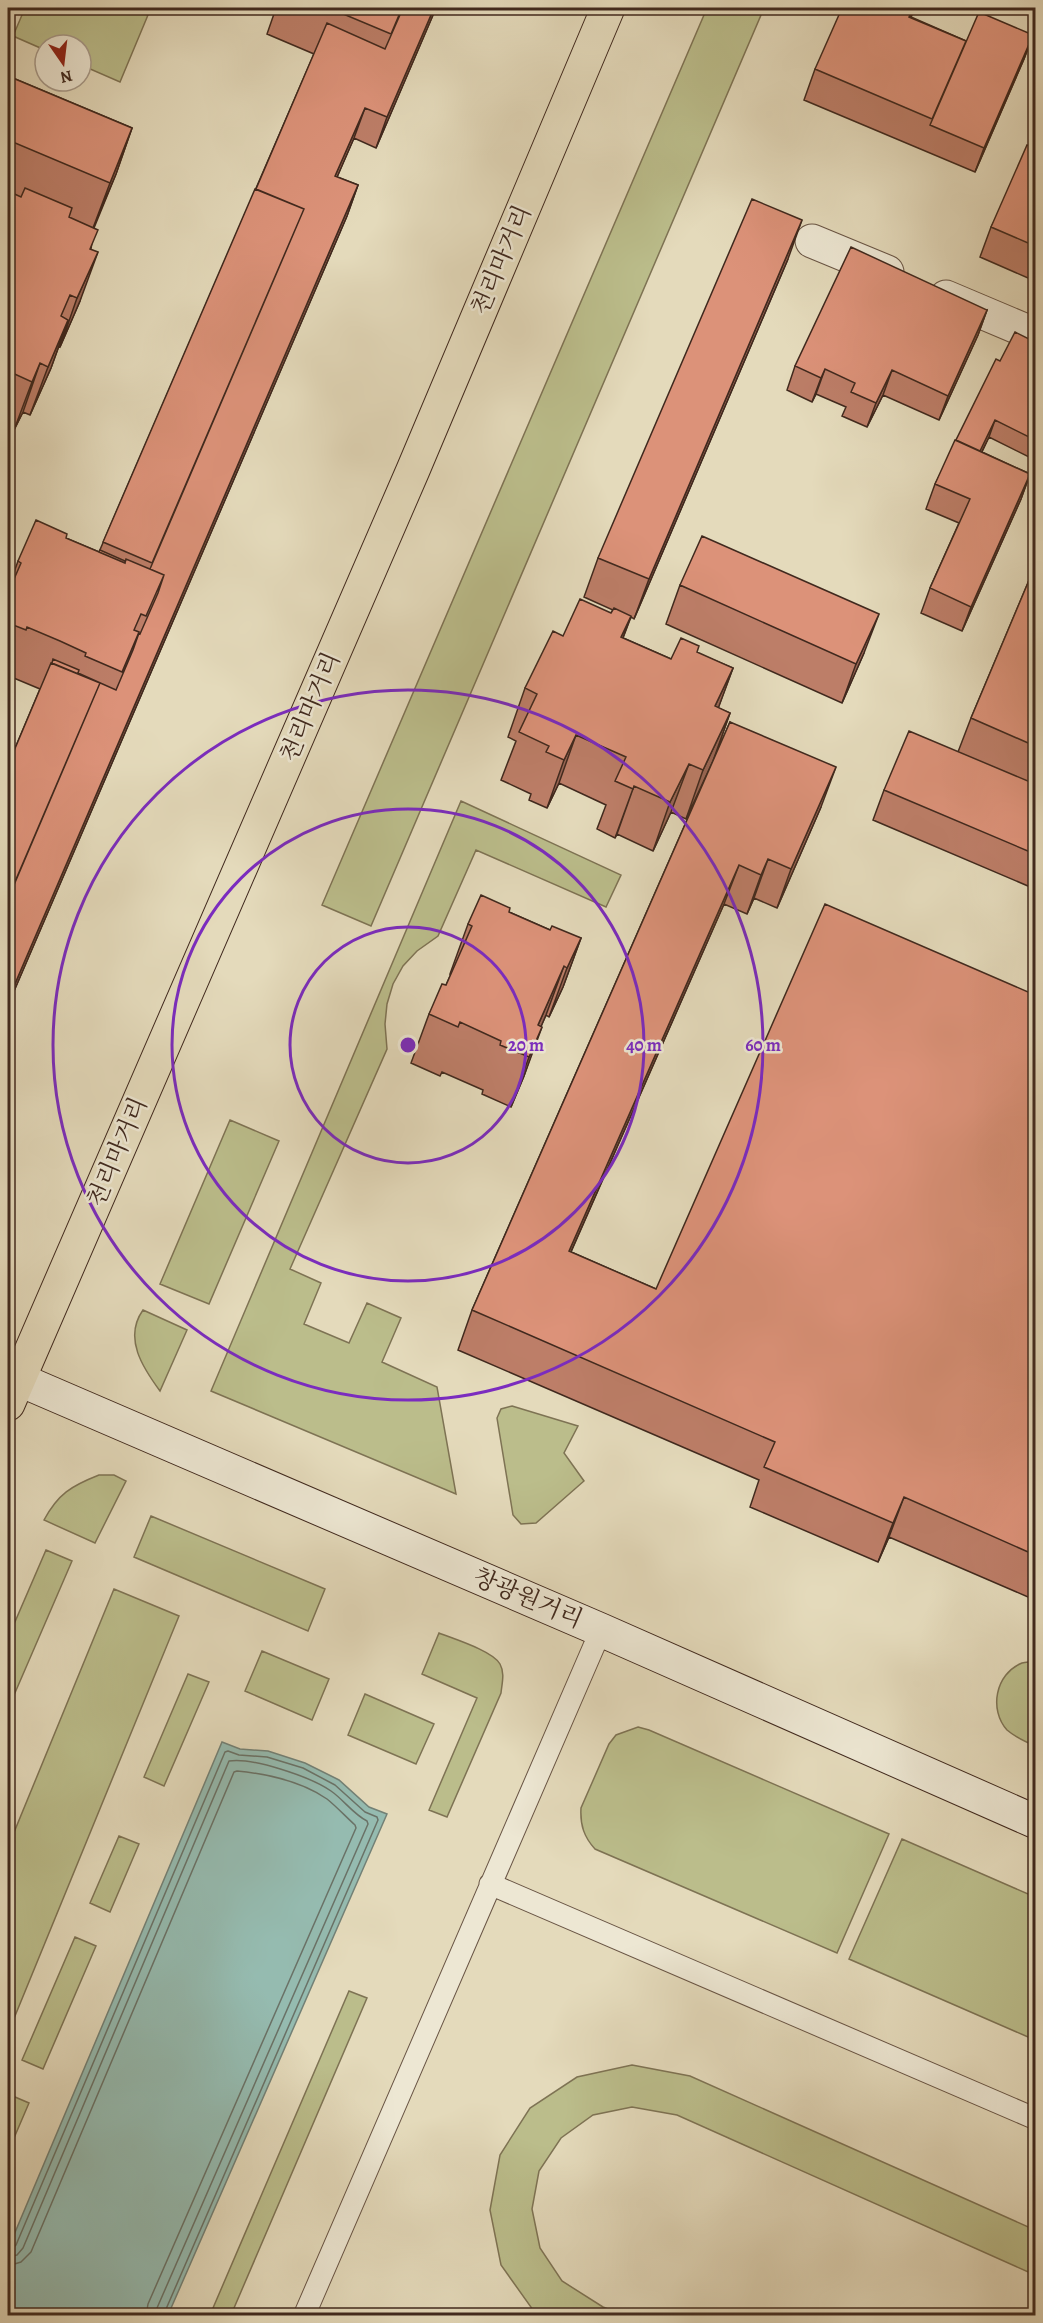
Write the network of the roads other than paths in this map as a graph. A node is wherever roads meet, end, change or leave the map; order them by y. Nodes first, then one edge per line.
1 (608, 8) edge
2 (812, 241) dead end
3 (1035, 334) edge
4 (11, 1386) edge
5 (601, 1629) junction
6 (1035, 1822) edge
7 (490, 1884) junction
8 (1035, 2119) edge
9 (304, 2316) edge

1 - 4 main road, 천리마거리
2 - 3 main road
4 - 5 main road, 창광원거리
5 - 6 main road, 창광원거리
5 - 7 lane
7 - 8 lane
7 - 9 lane

